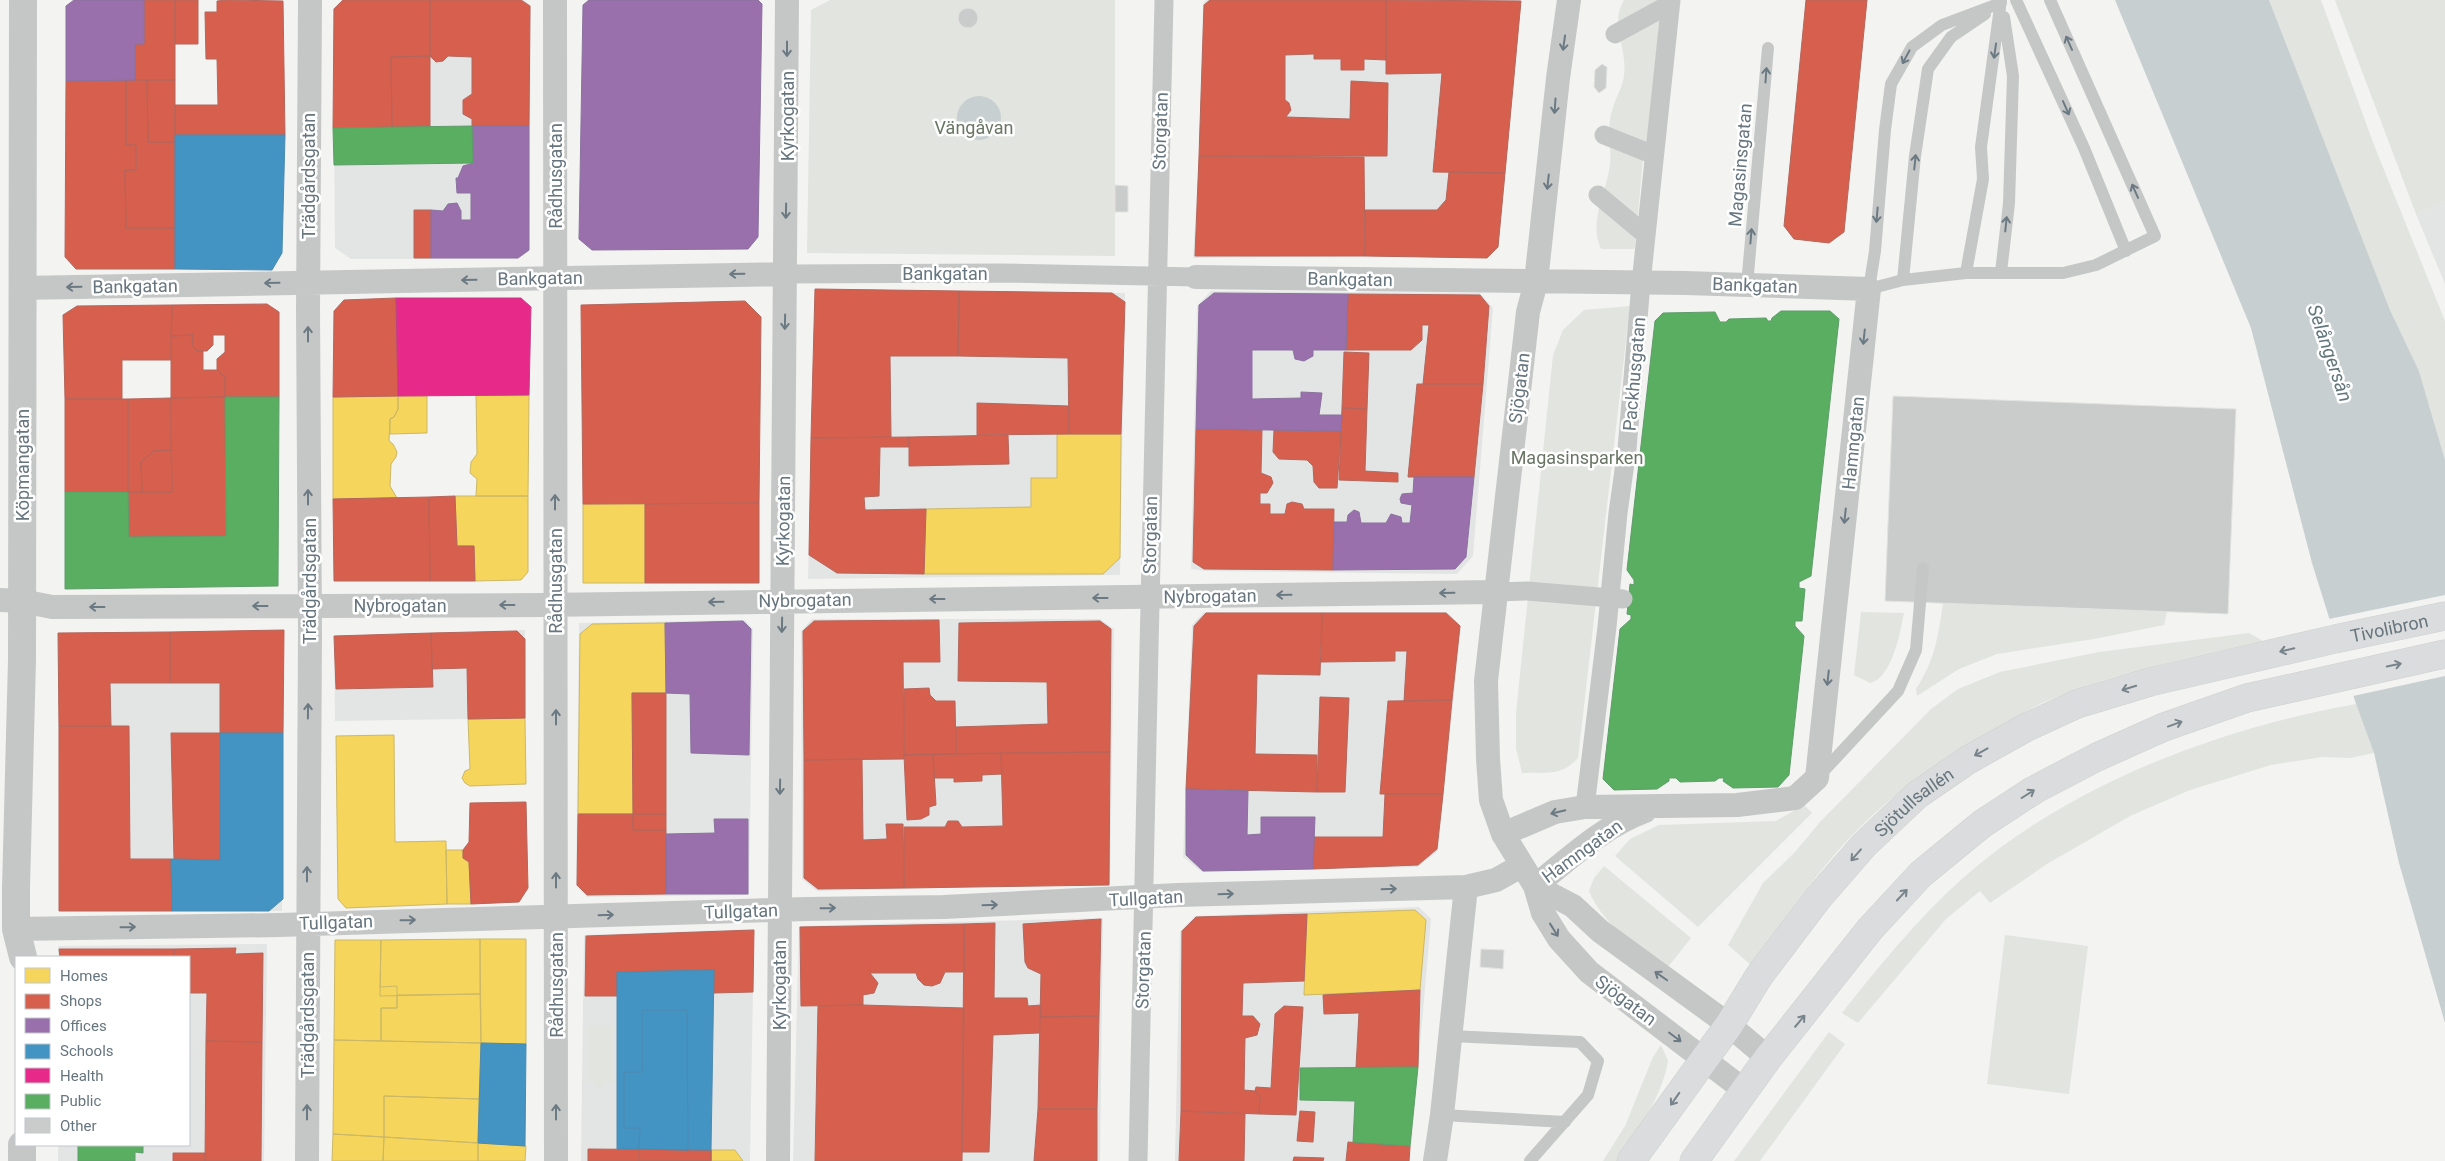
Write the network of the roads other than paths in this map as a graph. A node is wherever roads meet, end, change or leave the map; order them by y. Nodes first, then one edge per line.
1 (23, 0) edge
2 (310, 0) edge
3 (555, 0) edge
4 (787, 0) edge
5 (1164, 0) edge
6 (1569, 0) edge
7 (2016, 0) edge
8 (2050, 0) edge
9 (2001, 1) edge
10 (1670, 2) edge
11 (1615, 34) dead end
12 (1768, 48) dead end
13 (1604, 135) dead end
14 (1654, 155) junction
15 (1598, 195) dead end
16 (1646, 234) junction
17 (2126, 251) junction
18 (2001, 272) junction
19 (786, 274) junction
20 (1966, 274) junction
21 (1156, 276) junction
22 (1196, 277) joint
23 (555, 278) junction
24 (1903, 280) junction
25 (308, 282) junction
26 (1536, 282) junction
27 (1641, 283) junction
28 (1747, 285) junction
29 (21, 288) junction
30 (1869, 289) junction
31 (1923, 568) dead end
32 (1495, 592) junction
33 (1148, 598) junction
34 (1617, 599) junction
35 (11, 600) edge
36 (782, 600) junction
37 (556, 604) junction
38 (309, 606) junction
39 (2445, 616) edge
40 (2335, 639) joint
41 (2445, 654) edge
42 (1817, 778) junction
43 (1586, 807) junction
44 (1658, 807) junction
45 (1503, 834) junction
46 (1521, 866) junction
47 (1535, 886) junction
48 (1466, 887) junction
49 (1145, 897) junction
50 (779, 910) junction
51 (556, 917) junction
52 (307, 923) junction
53 (8, 940) edge
54 (22, 956) edge
55 (1729, 1025) junction
56 (1450, 1036) junction
57 (1768, 1058) junction
58 (1704, 1059) junction
59 (1744, 1090) junction
60 (1442, 1115) junction
61 (1565, 1122) junction
62 (22, 1146) edge
63 (22, 1161) edge
64 (307, 1161) edge
65 (556, 1161) edge
66 (778, 1161) edge
67 (1138, 1161) edge
68 (1435, 1161) edge
69 (1530, 1161) edge
70 (1631, 1161) edge
71 (1694, 1161) edge

1 - 29 street, Köpmangatan
2 - 25 street, Trädgårdsgatan
3 - 23 street, Rådhusgatan
4 -> 19 street, Kyrkogatan
5 - 21 street, Storgatan
6 -> 26 street, Sjögatan
7 -> 17 lane
17 -> 8 lane
18 -> 9 lane
9 -> 20 lane
24 -> 9 lane
9 -> 30 lane, Hamngatan
10 - 11 street
10 - 14 street, Packhusgatan
28 -> 12 lane, Magasinsgatan
13 - 14 street
14 - 16 street, Packhusgatan
15 - 16 street
16 - 27 street, Packhusgatan
17 - 18 lane
18 - 20 lane
19 - 21 street, Bankgatan
19 -> 23 street, Bankgatan
19 -> 36 street, Kyrkogatan
20 - 24 lane
21 - 22 street, Bankgatan
21 - 33 street, Storgatan
22 - 26 street, Bankgatan
23 -> 25 street, Bankgatan
37 -> 23 street, Rådhusgatan
24 - 30 lane
25 -> 29 street, Bankgatan
38 -> 25 street, Trädgårdsgatan
26 - 27 street, Bankgatan
26 - 32 street, Sjögatan
27 - 28 street, Bankgatan
27 - 34 street, Packhusgatan
28 - 30 street, Bankgatan
29 - 35 street, Köpmangatan
30 -> 42 street, Hamngatan
31 - 42 lane
32 -> 33 street, Nybrogatan
32 - 34 street, Nybrogatan
32 - 45 street, Sjögatan
33 -> 36 street, Nybrogatan
33 - 49 street, Storgatan
34 - 43 street, Packhusgatan
38 -> 35 street, Nybrogatan
35 - 53 street, Köpmangatan
36 -> 37 street, Nybrogatan
36 -> 50 street, Kyrkogatan
37 -> 38 street, Nybrogatan
51 -> 37 street, Rådhusgatan
52 -> 38 street, Trädgårdsgatan
39 - 40 main road, Tivolibron
40 -> 55 main road, Sjötullsallén
57 -> 41 main road, Tivolibron
42 - 44 street, Hamngatan
43 - 44 street, Hamngatan
43 -> 45 street, Hamngatan
44 - 47 street, Hamngatan
45 - 46 street, Sjögatan
46 - 47 street, Sjögatan
46 - 48 street, Hamngatan
55 -> 47 street, Sjögatan
47 -> 58 street, Sjögatan
49 -> 48 street, Tullgatan
48 - 56 street
50 -> 49 street, Tullgatan
49 - 67 street, Storgatan
51 -> 50 street, Tullgatan
50 - 66 street, Kyrkogatan
52 -> 51 street, Tullgatan
65 -> 51 street, Rådhusgatan
53 -> 52 street, Tullgatan
64 -> 52 street, Trädgårdsgatan
53 - 54 street, Köpmangatan
55 - 57 street, Sjögatan
55 - 58 main road, Sjötullsallén
56 - 60 street
56 - 61 lane
57 - 59 main road
58 - 59 street, Sjögatan
58 -> 70 main road, Sjötullsallén
59 - 71 main road
60 - 61 lane
60 - 68 street
61 - 69 lane
62 - 63 street

